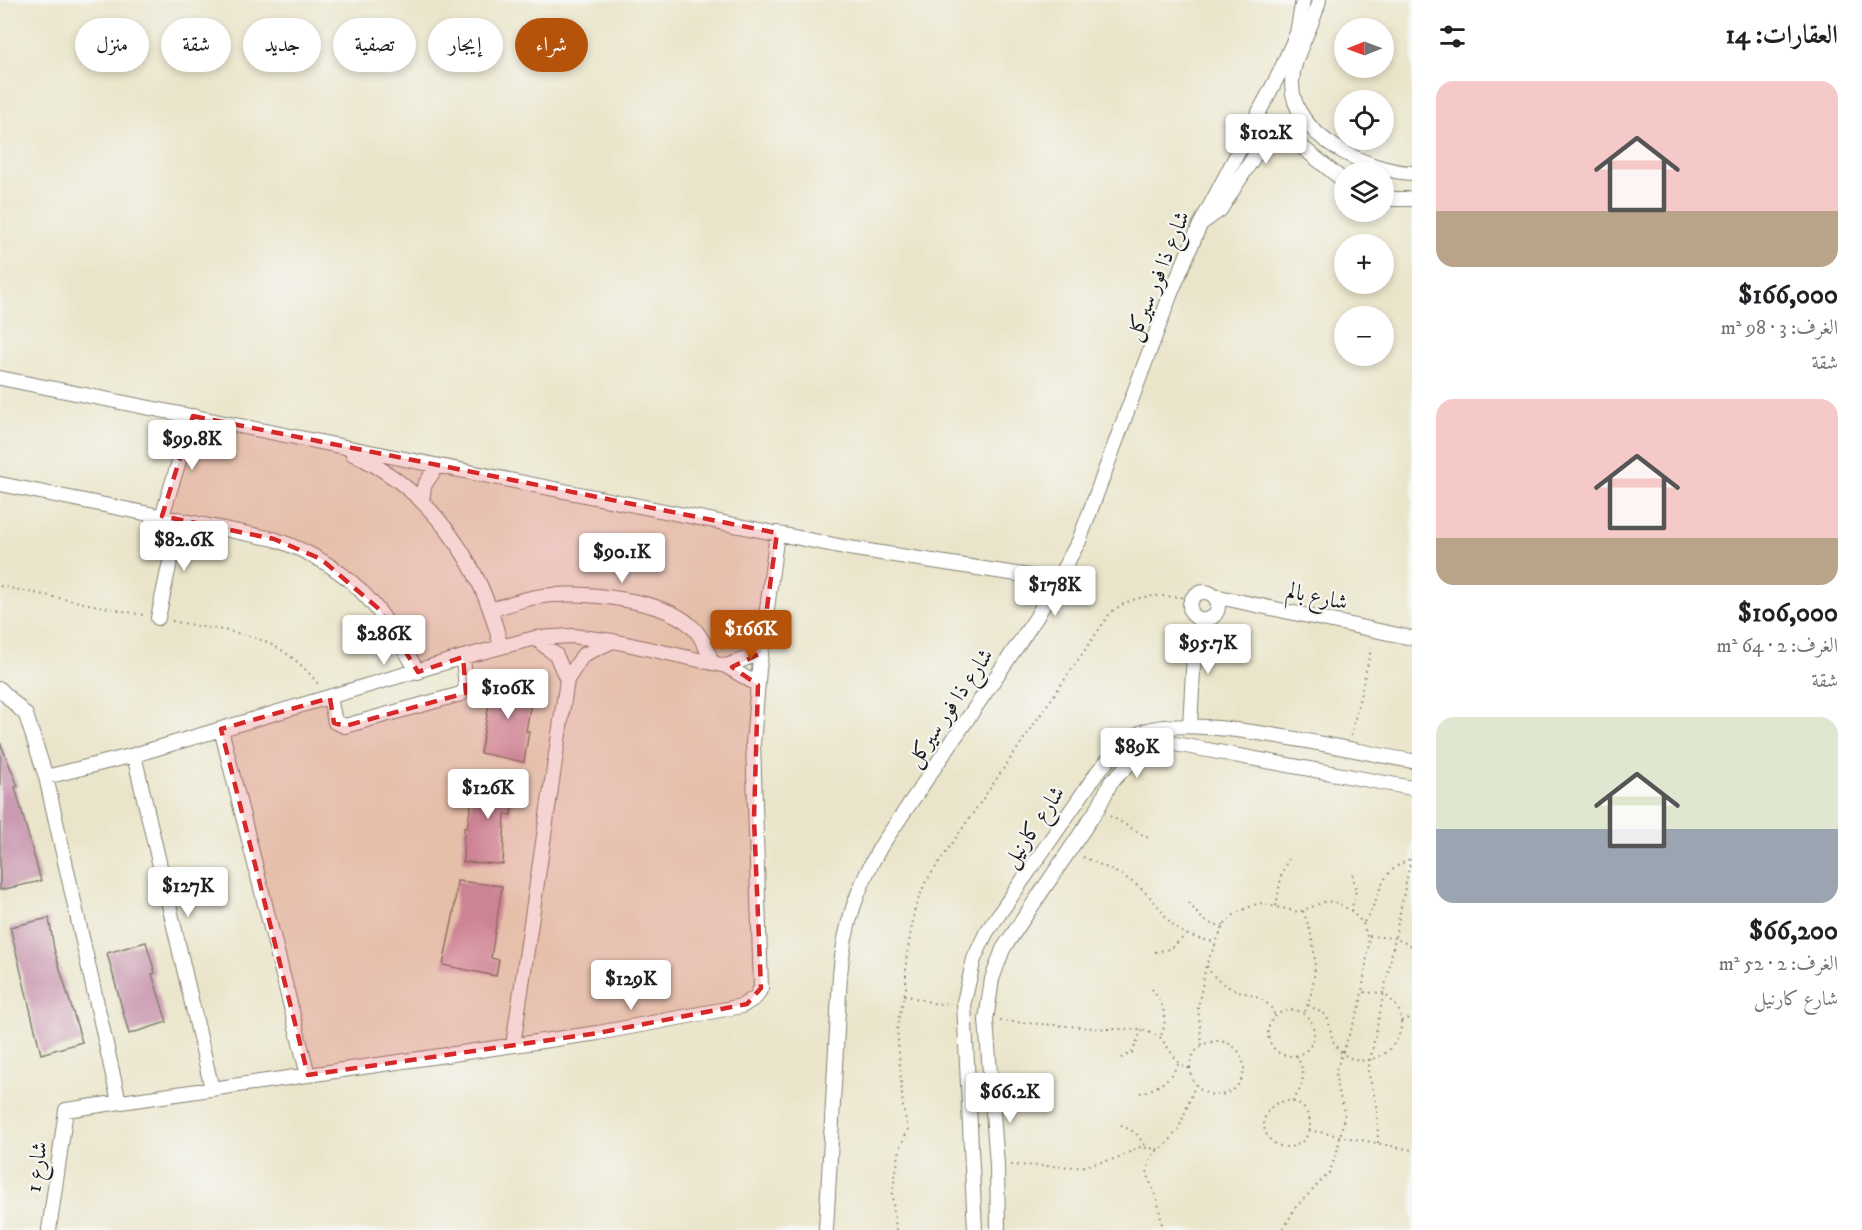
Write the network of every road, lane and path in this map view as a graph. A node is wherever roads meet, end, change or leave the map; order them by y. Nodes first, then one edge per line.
1 (1303, 0) edge
2 (1318, 0) edge
3 (1351, 162) edge
4 (1334, 173) edge
5 (1396, 173) joint
6 (1412, 173) edge
7 (1394, 179) edge
8 (1394, 198) edge
9 (1412, 199) edge
10 (1200, 225) junction
11 (0, 378) edge
12 (193, 416) junction
13 (334, 446) junction
14 (437, 466) junction
15 (0, 484) edge
16 (422, 502) junction
17 (162, 516) junction
18 (179, 519) junction
19 (777, 533) junction
20 (1035, 577) dead end
21 (0, 586) edge
22 (1214, 596) junction
23 (1193, 598) junction
24 (491, 610) junction
25 (158, 618) junction
26 (1202, 620) junction
27 (1376, 630) junction
28 (535, 638) junction
29 (1412, 638) edge
30 (613, 641) junction
31 (501, 647) junction
32 (761, 653) junction
33 (464, 657) junction
34 (712, 663) junction
35 (726, 666) junction
36 (418, 672) junction
37 (567, 680) junction
38 (758, 685) junction
39 (0, 689) edge
40 (330, 699) junction
41 (1190, 726) junction
42 (221, 729) junction
43 (1289, 738) junction
44 (1347, 750) junction
45 (134, 755) junction
46 (1412, 761) edge
47 (1286, 763) junction
48 (1099, 770) junction
49 (46, 777) junction
50 (1111, 782) junction
51 (1412, 788) edge
52 (1098, 808) junction
53 (1150, 838) dead end
54 (1070, 851) junction
55 (1412, 854) edge
56 (1290, 856) dead end
57 (1410, 859) junction
58 (1352, 871) dead end
59 (1189, 903) dead end
60 (1276, 906) junction
61 (1303, 911) junction
62 (1351, 911) junction
63 (1363, 923) junction
64 (1224, 925) junction
65 (1186, 935) junction
66 (1369, 936) junction
67 (1394, 938) junction
68 (1215, 942) junction
69 (1412, 946) edge
70 (1155, 952) dead end
71 (1206, 965) junction
72 (1152, 989) dead end
73 (1362, 992) junction
74 (1383, 993) junction
75 (904, 995) junction
76 (964, 1002) junction
77 (1308, 1005) junction
78 (1304, 1014) junction
79 (1275, 1017) junction
80 (1412, 1017) edge
81 (987, 1020) junction
82 (1401, 1020) junction
83 (1142, 1029) junction
84 (1160, 1037) junction
85 (513, 1045) junction
86 (1202, 1046) junction
87 (1341, 1052) junction
88 (1296, 1055) junction
89 (1121, 1058) dead end
90 (1370, 1062) junction
91 (1179, 1063) junction
92 (1190, 1069) junction
93 (308, 1075) junction
94 (1196, 1085) junction
95 (212, 1089) junction
96 (1140, 1093) dead end
97 (1292, 1101) junction
98 (119, 1102) junction
99 (1121, 1125) dead end
100 (1309, 1130) junction
101 (1340, 1136) junction
102 (1378, 1143) junction
103 (1145, 1146) junction
104 (1158, 1149) junction
105 (1412, 1150) edge
106 (997, 1165) junction
107 (49, 1230) edge
108 (826, 1230) edge
109 (896, 1230) edge
110 (975, 1230) edge
111 (998, 1230) edge
112 (1163, 1230) edge
113 (1283, 1230) edge

1 - 10 street, شارع ذا فور سيركل
2 - 3 street
4 - 10 street
5 - 6 street
5 - 7 street
8 - 9 street
10 - 108 street, شارع ذا فور سيركل
11 - 12 street
12 - 13 street
12 - 17 street
13 - 14 street
13 - 16 street
14 - 16 street
14 - 19 street
15 - 17 street
16 - 24 street
17 - 18 street
18 - 25 street
18 - 36 street
19 - 20 street
19 - 32 street
21 - 25 path
22 - 23 street
22 - 26 street
22 - 27 street, شارع بالم
23 - 26 street
23 - 75 path
24 - 31 street
24 - 34 street
25 - 40 path
26 - 41 street
27 - 29 street, شارع بالم
27 - 44 path
28 - 30 street
28 - 31 street
28 - 37 street
30 - 34 street
30 - 37 street
31 - 33 street
32 - 35 street
32 - 38 street
33 - 36 street
33 - 40 street
34 - 35 street
35 - 38 street
36 - 40 street
37 - 85 street
38 - 85 street
39 - 49 street
40 - 42 street
41 - 43 street, شارع كارنيل
41 - 48 street, شارع كارنيل
42 - 45 street
42 - 93 street
43 - 44 street, شارع كارنيل
43 - 47 street
44 - 46 street, شارع كارنيل
45 - 49 street
45 - 95 street
47 - 50 street, شارع كارنيل
47 - 51 street, شارع كارنيل
48 - 50 street
48 - 76 street, شارع كارنيل
49 - 98 street
50 - 52 street, شارع كارنيل
52 - 53 path
52 - 54 street, شارع كارنيل
54 - 65 path
54 - 81 street, شارع كارنيل
55 - 57 path
56 - 60 path
57 - 63 path
57 - 67 path
58 - 62 path
59 - 64 path
60 - 61 path
60 - 64 path
61 - 62 path
61 - 77 path
62 - 63 path
63 - 66 path
64 - 68 path
65 - 68 path
65 - 70 path
66 - 67 path
66 - 73 path
67 - 69 path
67 - 74 path
68 - 71 path
71 - 79 path
71 - 86 path
72 - 84 path
73 - 74 path
73 - 87 path
74 - 82 path
74 - 90 path
75 - 76 path
75 - 109 path
76 - 110 street, شارع كارنيل
77 - 78 path
77 - 87 path
78 - 79 path
78 - 88 path
79 - 88 path
80 - 82 path
81 - 83 path
81 - 106 street, شارع كارنيل
82 - 90 path
83 - 84 path
83 - 89 path
84 - 91 path
85 - 93 street
86 - 92 path
86 - 94 path
87 - 90 path
87 - 101 path
88 - 97 path
90 - 102 path
91 - 92 path
91 - 96 path
92 - 94 path
93 - 95 street
94 - 104 path
95 - 98 street
97 - 100 path
97 - 100 path
98 - 107 street, شارع 1
99 - 103 path
100 - 101 path
101 - 102 path
101 - 113 path
102 - 105 path
103 - 104 path
103 - 106 path
104 - 112 path
106 - 111 street, شارع كارنيل

